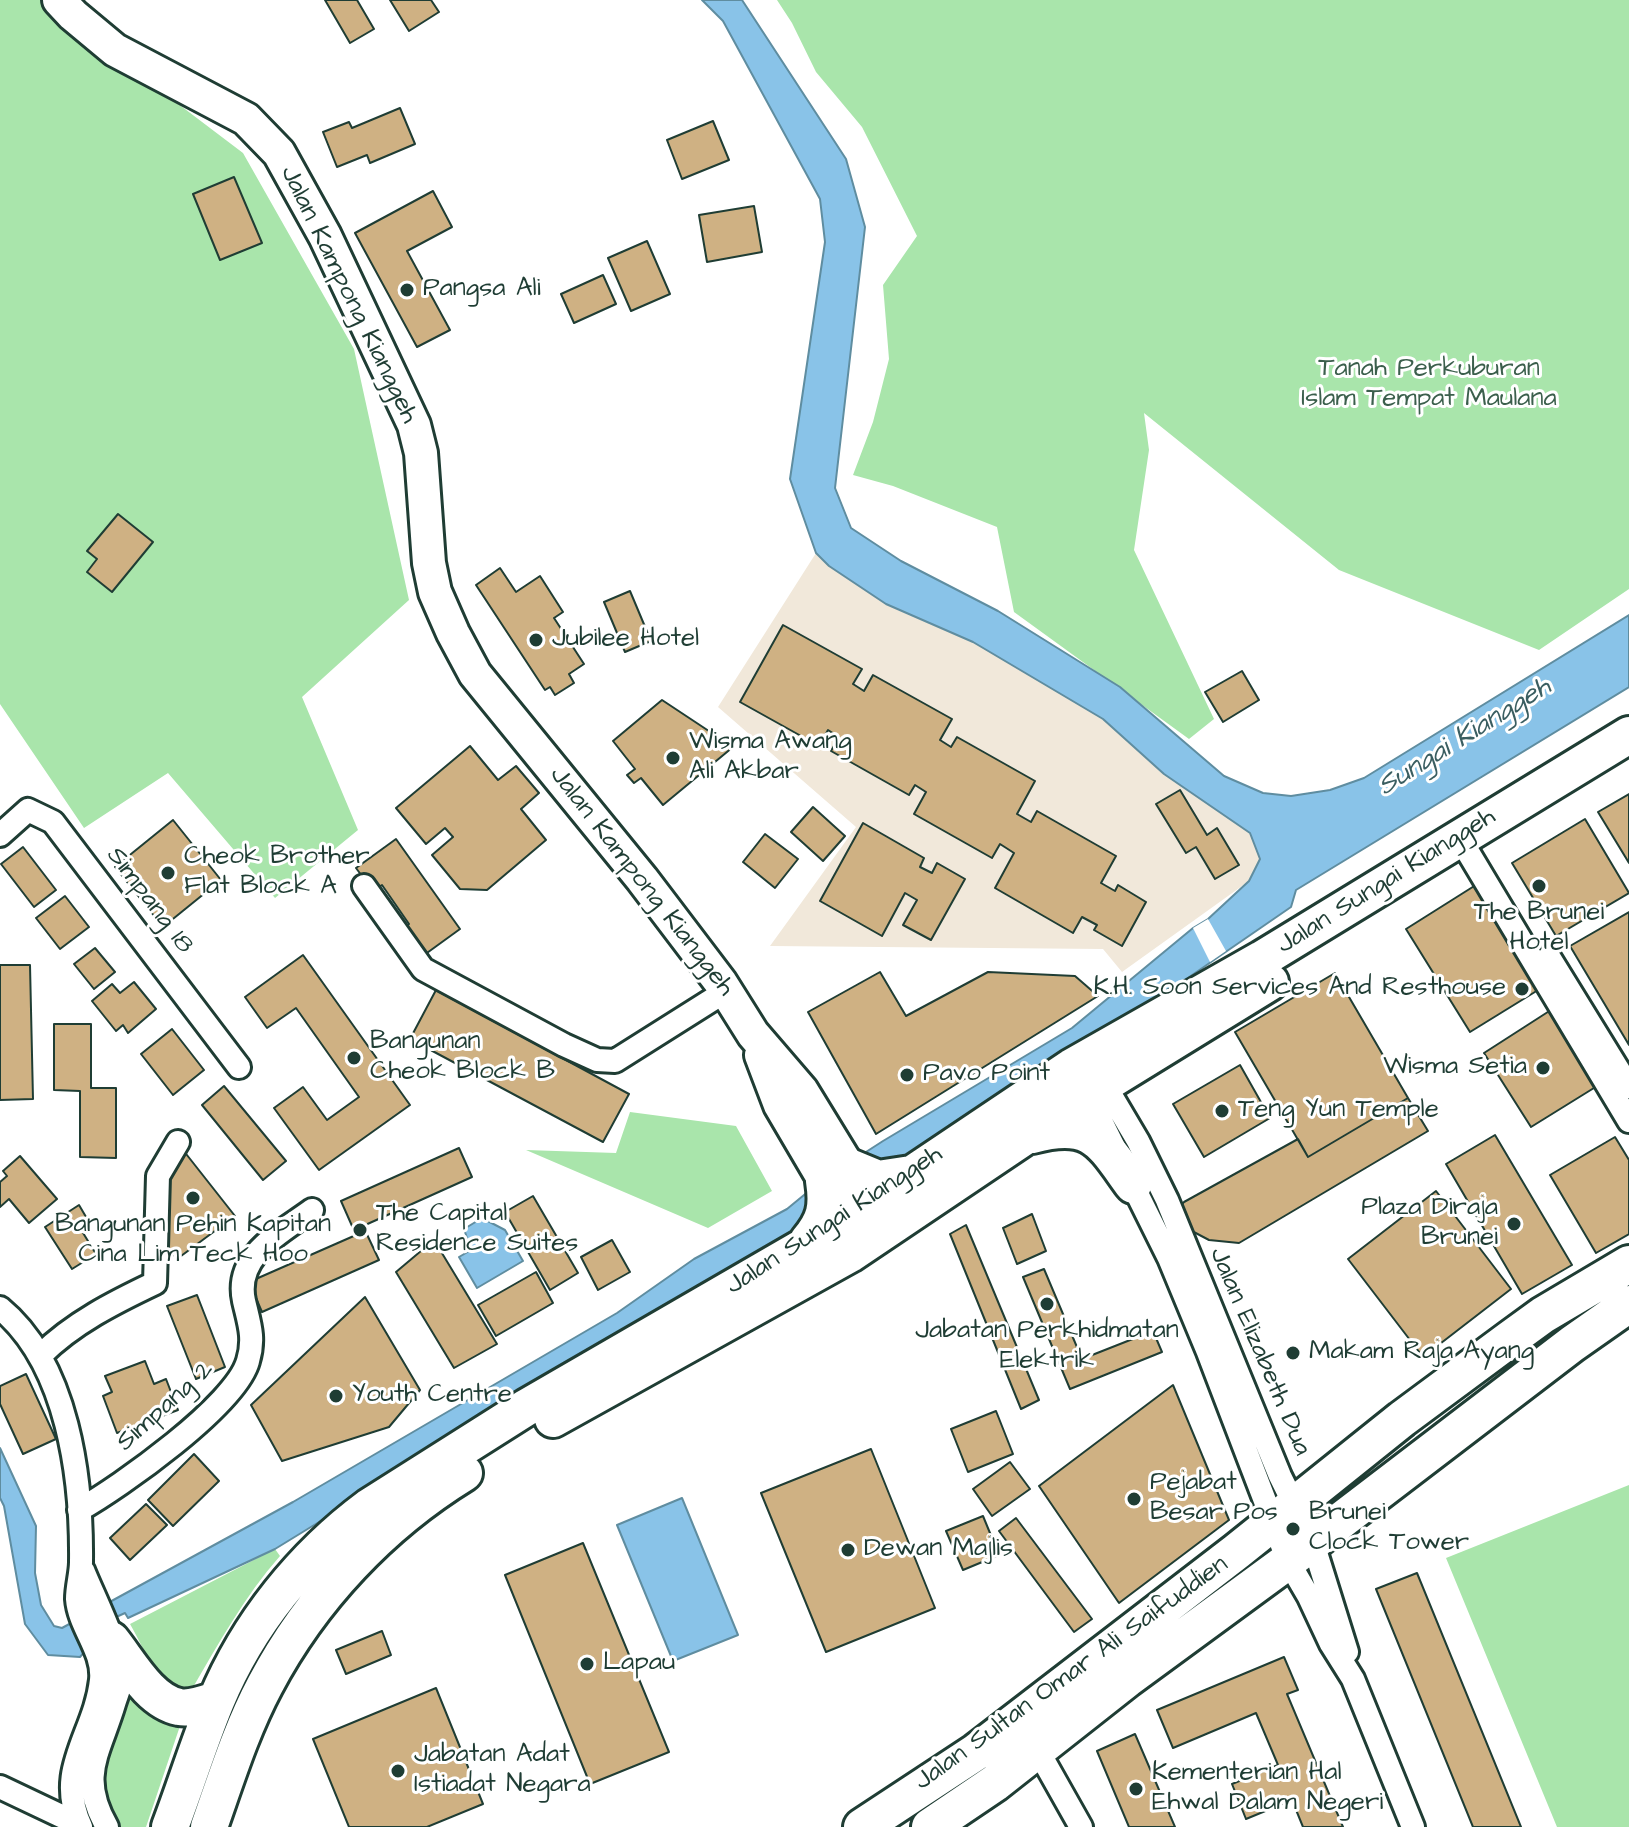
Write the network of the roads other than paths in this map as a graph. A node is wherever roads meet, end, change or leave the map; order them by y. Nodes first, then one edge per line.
1 (59, 0) edge
2 (1629, 735) edge
3 (1629, 761) edge
4 (0, 835) edge
5 (1471, 843) junction
6 (364, 886) dead end
7 (726, 991) junction
8 (239, 1067) dead end
9 (1088, 1075) junction
10 (1629, 1087) edge
11 (1629, 1121) edge
12 (1023, 1137) junction
13 (178, 1142) dead end
14 (1133, 1185) junction
15 (855, 1193) junction
16 (312, 1210) dead end
17 (1629, 1264) edge
18 (1629, 1304) edge
19 (0, 1308) edge
20 (1510, 1339) junction
21 (41, 1355) junction
22 (1535, 1371) junction
23 (1371, 1444) junction
24 (1396, 1478) junction
25 (79, 1510) junction
26 (1283, 1512) junction
27 (1301, 1552) junction
28 (102, 1643) junction
29 (1353, 1679) junction
30 (216, 1700) junction
31 (1018, 1719) junction
32 (1038, 1750) junction
33 (0, 1787) edge
34 (81, 1826) edge
35 (107, 1827) edge
36 (170, 1827) edge
37 (209, 1827) edge
38 (862, 1827) edge
39 (930, 1827) edge
40 (1081, 1827) edge
41 (1413, 1827) edge

1 - 7 main road, Jalan Kampong Kianggeh
2 - 5 main road, Jalan Sungai Kianggeh
3 - 5 main road, Jalan Sungai Kianggeh
4 - 8 street, Simpang 18
5 - 9 main road, Jalan Sungai Kianggeh
5 - 10 street
5 - 11 street
6 - 7 street
7 - 15 main road, Jalan Kampong Kianggeh
9 - 12 main road, Jalan Sungai Kianggeh
9 - 14 street, Jalan Elizabeth Dua
9 - 15 main road, Jalan Sungai Kianggeh
9 - 26 street, Jalan Elizabeth Dua
12 - 14 main road
12 - 15 main road, Jalan Sungai Kianggeh
13 - 21 street
14 - 26 street, Jalan Elizabeth Dua
15 - 30 main road, Jalan Sungai Kianggeh
15 - 37 main road, Jalan Sungai Kianggeh
16 - 25 street, Simpang 2
17 - 20 main road, Jalan Sultan Omar Ali Saifuddien
18 - 22 main road, Jalan Sultan Omar Ali Saifuddien
19 - 21 street
20 - 22 main road
20 - 23 main road, Jalan Sultan Omar Ali Saifuddien
21 - 25 street
22 - 24 main road, Jalan Sultan Omar Ali Saifuddien
23 - 24 main road
23 - 26 main road, Jalan Sultan Omar Ali Saifuddien
24 - 27 main road, Jalan Sultan Omar Ali Saifuddien
25 - 28 street
26 - 27 street, Jalan Elizabeth Dua
26 - 27 street, Jalan Elizabeth Dua
26 - 31 main road, Jalan Sultan Omar Ali Saifuddien
27 - 29 street, Jalan Elizabeth Dua
27 - 29 street, Jalan Elizabeth Dua
27 - 32 main road, Jalan Sultan Omar Ali Saifuddien
28 - 30 main road
28 - 34 street
28 - 35 street
29 - 41 street, Jalan Elizabeth Dua
30 - 36 main road, Jalan Sungai Kianggeh
31 - 32 street
31 - 38 main road, Jalan Sultan Omar Ali Saifuddien
32 - 39 main road, Jalan Sultan Omar Ali Saifuddien
32 - 40 street
33 - 34 street

